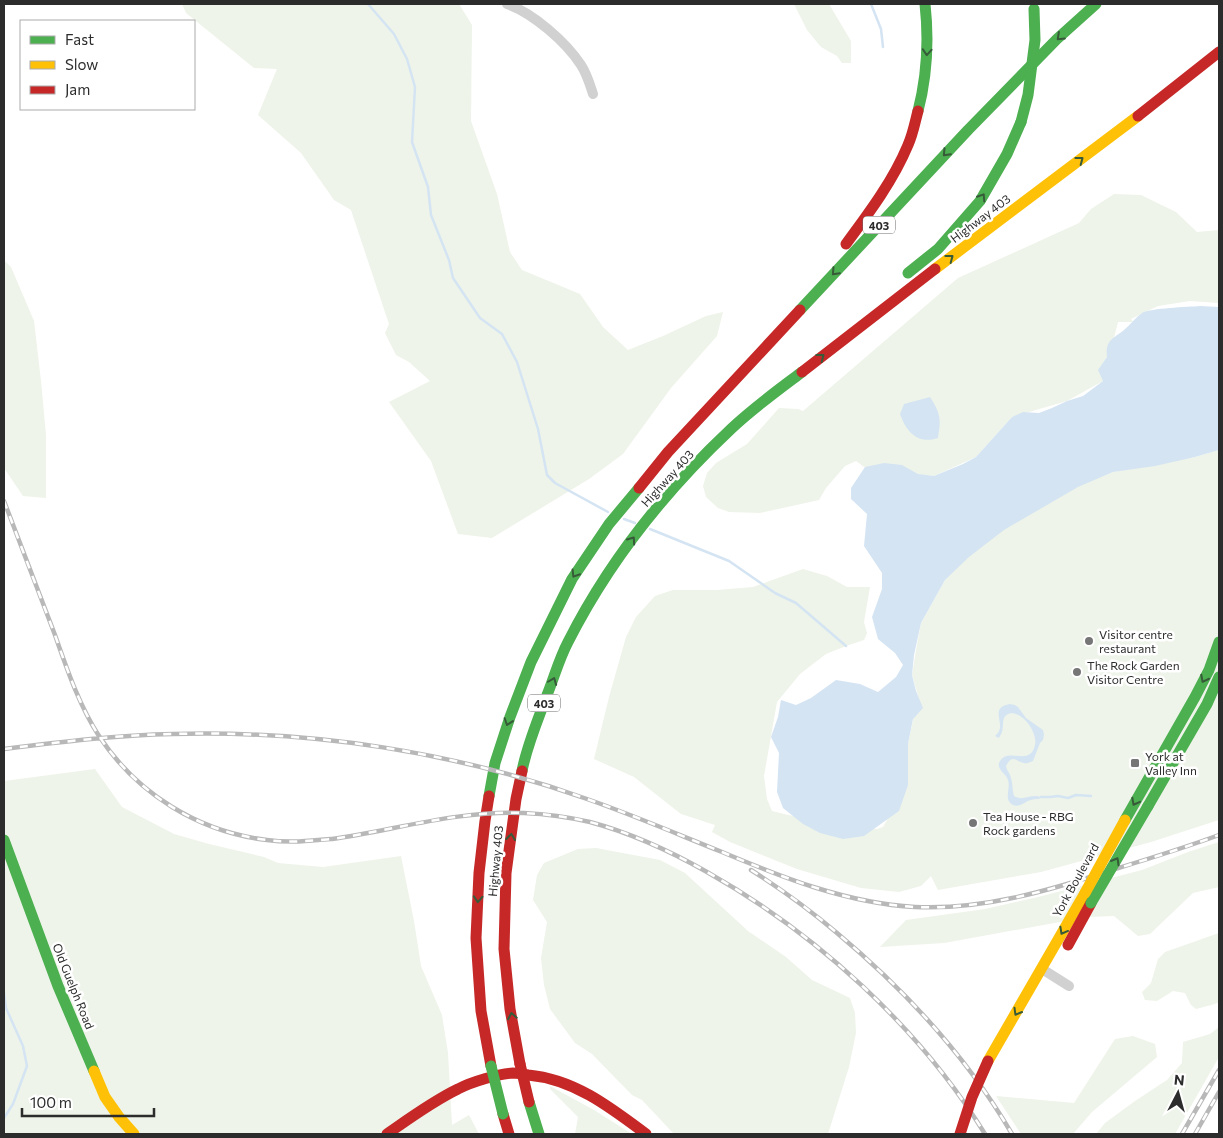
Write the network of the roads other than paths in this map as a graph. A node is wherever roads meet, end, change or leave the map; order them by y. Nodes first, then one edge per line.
1 (507, 4) edge
2 (925, 4) edge
3 (1096, 4) edge
4 (1034, 6) edge
5 (1219, 52) edge
6 (594, 94) dead end
7 (898, 281) dead end
8 (829, 337) dead end
9 (755, 408) junction
10 (668, 452) junction
11 (1219, 642) edge
12 (1219, 677) edge
13 (4, 840) edge
14 (1046, 972) junction
15 (1069, 986) dead end
16 (1006, 1052) dead end
17 (994, 1075) dead end
18 (134, 1134) edge
19 (387, 1134) edge
20 (509, 1134) edge
21 (539, 1134) edge
22 (646, 1134) edge
23 (960, 1134) edge
24 (969, 1134) edge

1 - 6 street
2 -> 10 main road
3 -> 10 main road, Highway 403 / 403
7 -> 4 main road, bridge
9 -> 5 main road, Highway 403 / 403
8 - 9 main road
21 -> 9 main road, Highway 403 / 403, bridge
10 -> 20 main road, Highway 403 / 403, bridge
11 -> 14 main road, York Boulevard, bridge
14 -> 12 main road, York Boulevard, bridge
13 - 18 main road, Old Guelph Road
14 - 15 street
14 - 16 main road, York Boulevard
14 -> 23 main road, York Boulevard, bridge
17 - 24 main road
19 - 22 main road

